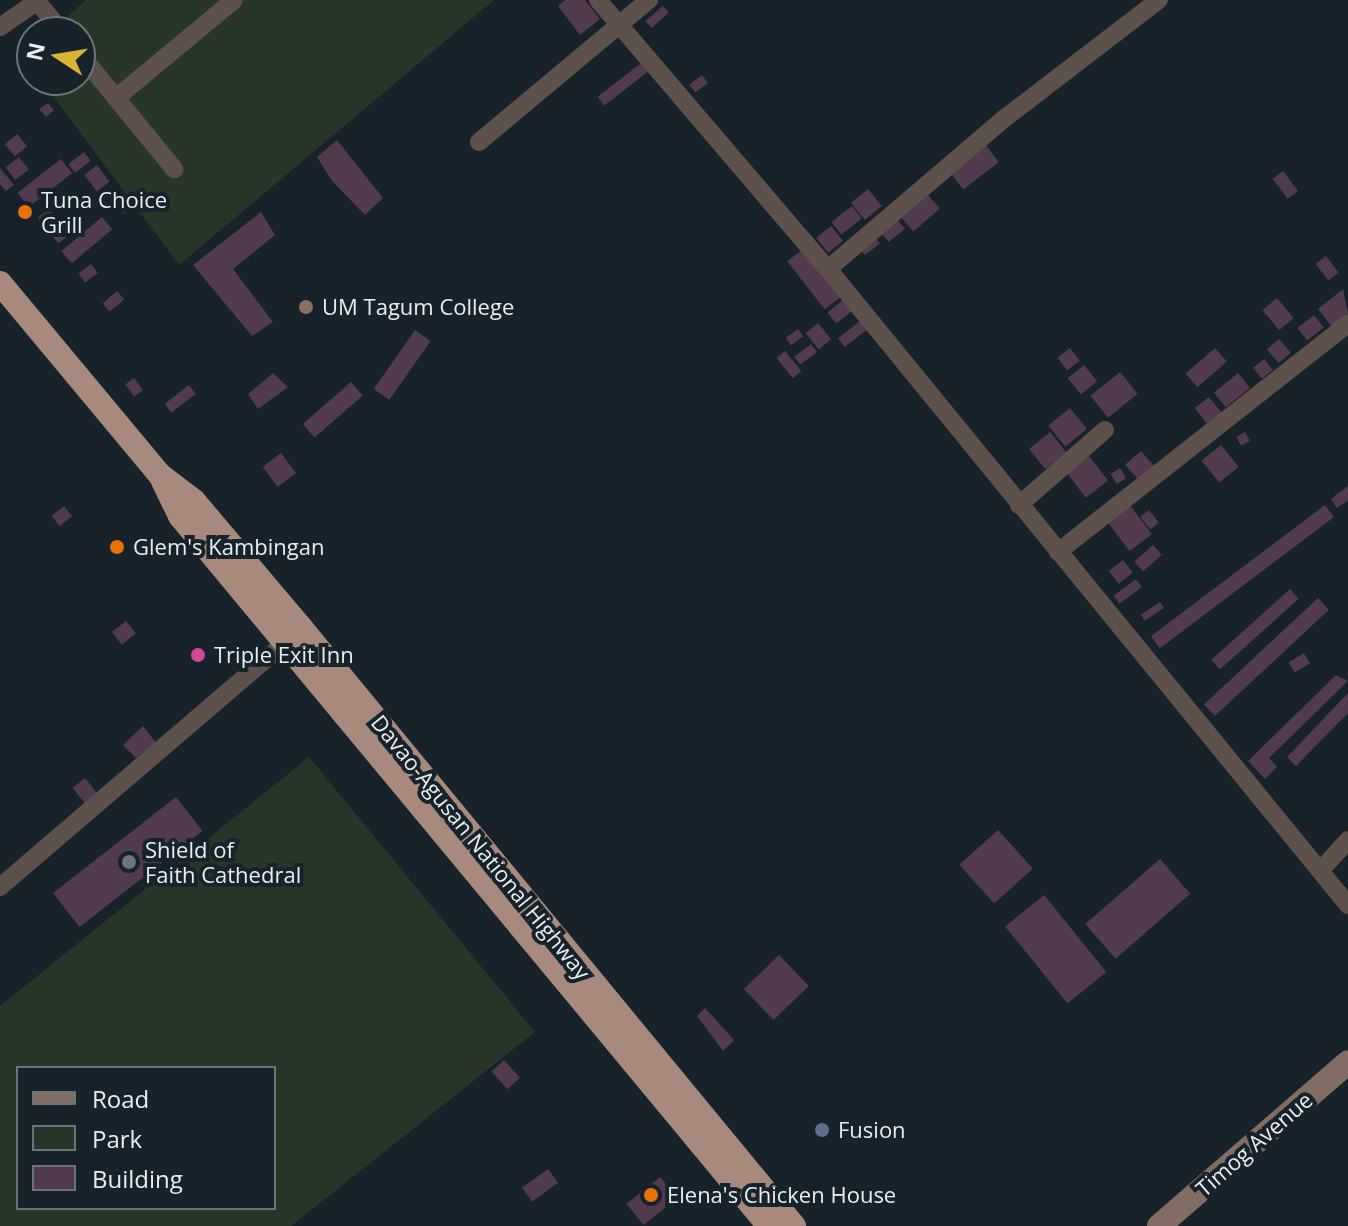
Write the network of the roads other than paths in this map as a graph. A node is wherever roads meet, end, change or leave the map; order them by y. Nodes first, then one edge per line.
1 (234, 0) edge
2 (598, 0) edge
3 (649, 0) edge
4 (1159, 0) edge
5 (37, 1) edge
6 (618, 25) junction
7 (3, 32) edge
8 (96, 74) edge
9 (116, 98) junction
10 (479, 142) dead end
11 (174, 169) dead end
12 (828, 269) junction
13 (0, 283) edge
14 (1348, 324) edge
15 (1105, 430) dead end
16 (160, 475) junction
17 (1019, 505) junction
18 (1058, 552) junction
19 (288, 640) junction
20 (334, 682) junction
21 (1348, 840) edge
22 (1321, 870) junction
23 (0, 887) edge
24 (1348, 905) edge
25 (1348, 1062) edge
26 (759, 1199) junction
27 (769, 1226) edge
28 (794, 1226) edge
29 (1159, 1226) edge

1 - 9 street
2 - 6 street
3 - 6 street
4 - 12 street
5 - 7 street
6 - 10 street
6 - 12 street
8 - 9 street
9 - 11 street
12 - 17 street
13 - 16 highway, Davao-Agusan National Highway
14 - 18 street
15 - 17 street
16 - 19 highway, Davao-Agusan National Highway
16 - 20 highway, Davao-Agusan National Highway
17 - 18 street
18 - 22 street
19 - 20 highway, Davao-Agusan National Highway
19 - 23 street
20 - 26 highway, Davao-Agusan National Highway
21 - 22 street
22 - 24 street
25 - 29 main road, Timog Avenue
26 - 27 highway, Davao-Agusan National Highway
26 - 28 highway, Davao-Agusan National Highway

